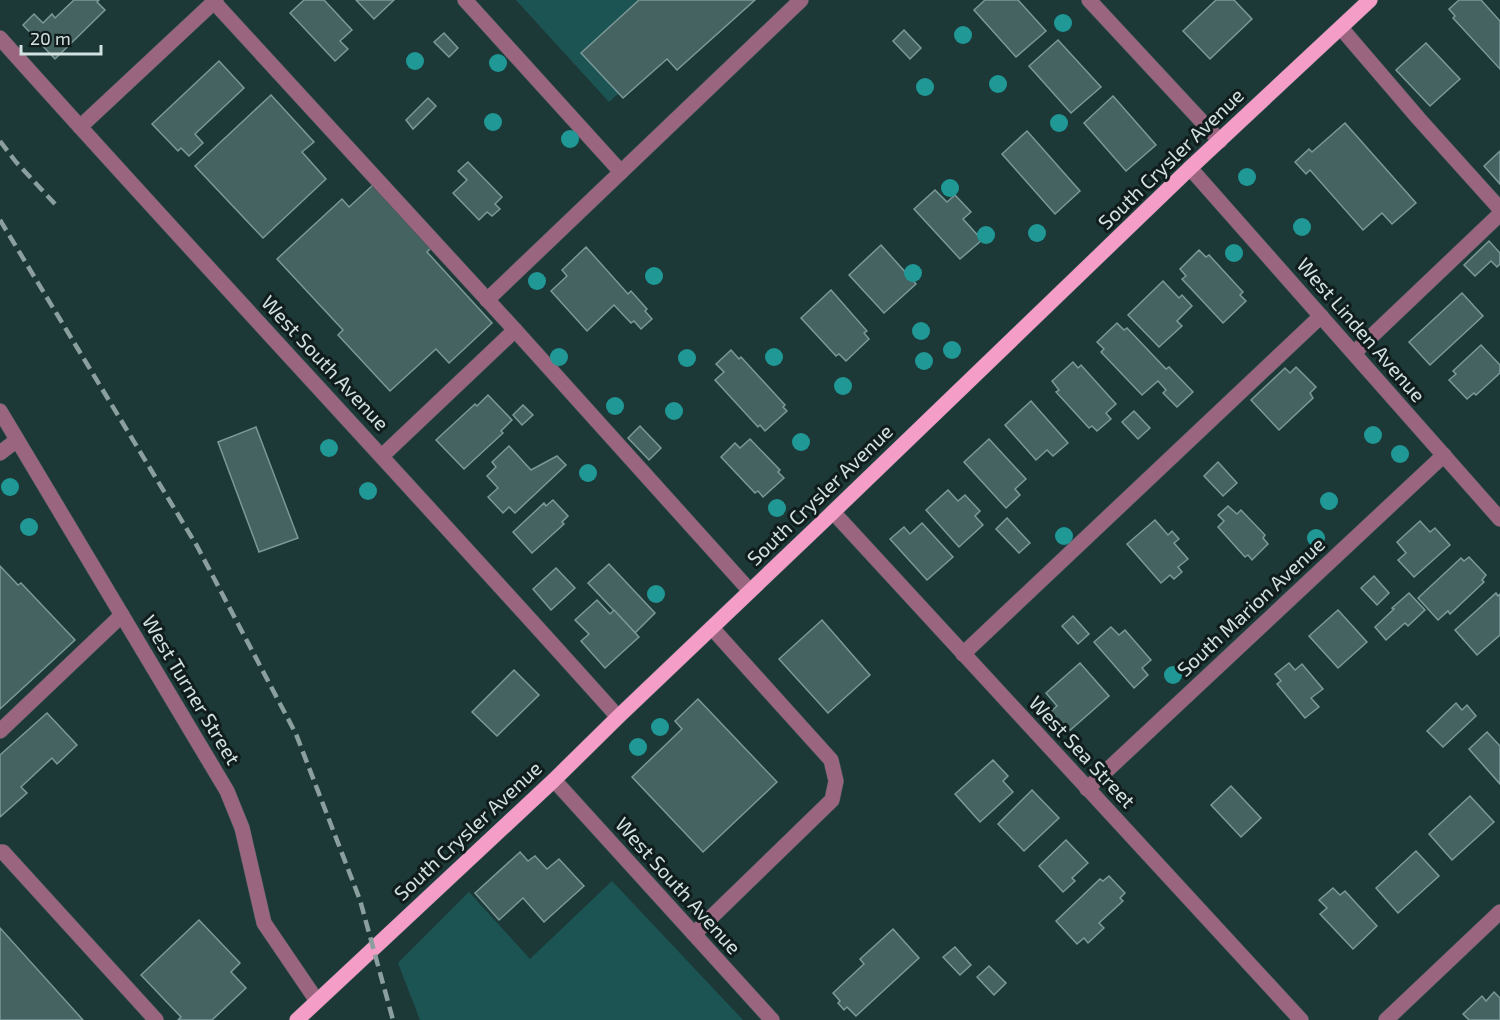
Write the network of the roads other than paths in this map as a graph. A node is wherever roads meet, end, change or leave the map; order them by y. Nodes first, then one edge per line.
1 (465, 0) edge
2 (801, 0) edge
3 (1089, 0) edge
4 (1371, 0) edge
5 (215, 1) edge
6 (1341, 28) junction
7 (0, 38) edge
8 (80, 127) junction
9 (1220, 141) junction
10 (1190, 168) junction
11 (621, 171) junction
12 (1500, 209) edge
13 (1500, 214) edge
14 (487, 300) junction
15 (1321, 316) junction
16 (514, 330) junction
17 (1354, 353) junction
18 (0, 411) edge
19 (17, 440) junction
20 (0, 453) edge
21 (382, 456) junction
22 (1444, 456) junction
23 (833, 513) junction
24 (1500, 519) edge
25 (750, 591) junction
26 (122, 615) junction
27 (712, 628) junction
28 (963, 654) junction
29 (618, 717) junction
30 (0, 731) edge
31 (554, 780) junction
32 (1086, 789) junction
33 (0, 852) edge
34 (1500, 912) edge
35 (694, 934) junction
36 (317, 1001) junction
37 (156, 1020) edge
38 (297, 1020) edge
39 (772, 1020) edge
40 (1301, 1020) edge
41 (1386, 1020) edge

1 - 11 street
2 - 11 street
3 - 9 street
4 - 6 main road, South Crysler Avenue
5 - 8 street
5 - 14 street
6 - 9 main road, South Crysler Avenue
6 - 12 street
7 - 8 street, West South Avenue
8 - 21 street, West South Avenue
9 - 10 main road, South Crysler Avenue
10 - 15 street, West Linden Avenue
10 - 23 main road, South Crysler Avenue
11 - 14 street
13 - 17 street
14 - 16 street
15 - 17 street, West Linden Avenue
15 - 28 street
16 - 21 street
16 - 25 street
17 - 22 street, West Linden Avenue
18 - 19 street, West Turner Street
19 - 20 street
19 - 26 street, West Turner Street
21 - 29 street, West South Avenue
22 - 24 street, West Linden Avenue
22 - 32 street, South Marion Avenue
23 - 25 main road, South Crysler Avenue
23 - 28 street, West Sea Street
25 - 27 main road, South Crysler Avenue
26 - 30 street
26 - 36 street, West Turner Street
27 - 29 main road, South Crysler Avenue
27 - 35 street
28 - 32 street, West Sea Street
29 - 31 main road, South Crysler Avenue
31 - 35 street, West South Avenue
31 - 36 main road, South Crysler Avenue
32 - 40 street, West Sea Street
33 - 37 street
34 - 41 street
35 - 39 street, West South Avenue
36 - 38 main road, South Crysler Avenue

